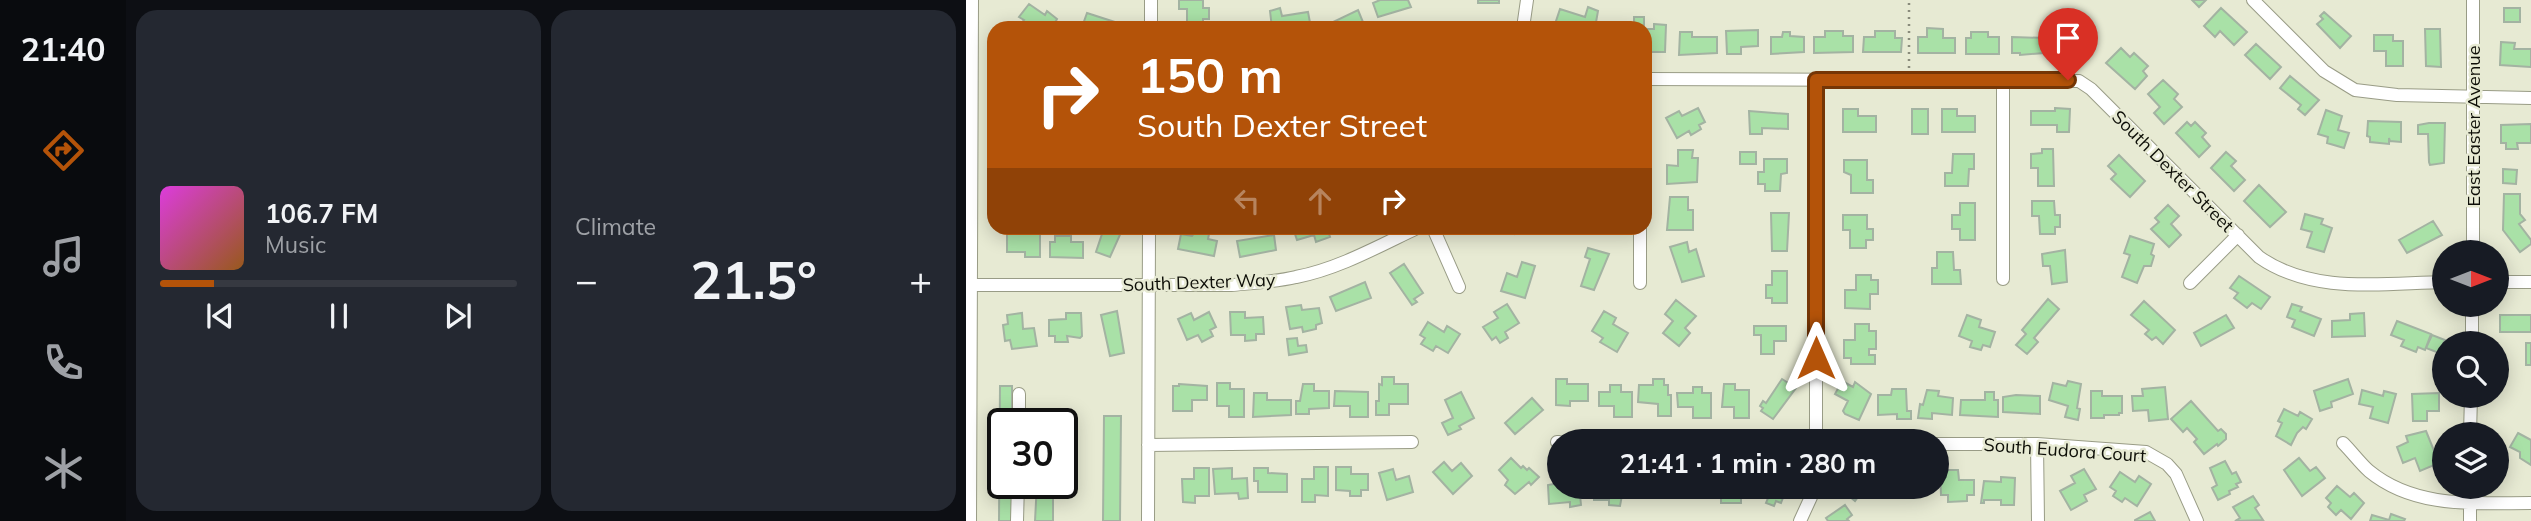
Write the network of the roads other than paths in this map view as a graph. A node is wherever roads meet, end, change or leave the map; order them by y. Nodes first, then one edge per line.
1 (970, 0) edge
2 (1151, 0) edge
3 (1527, 0) edge
4 (2253, 0) edge
5 (2473, 0) edge
6 (1151, 21) edge
7 (1524, 21) edge
8 (1652, 79) edge
9 (1816, 80) junction
10 (2003, 81) junction
11 (2474, 97) junction
12 (2531, 97) edge
13 (1149, 235) edge
14 (1402, 235) edge
15 (1436, 235) edge
16 (1640, 235) edge
17 (2238, 235) junction
18 (2473, 240) edge
19 (2003, 279) dead end
20 (2432, 282) edge
21 (2510, 282) edge
22 (2531, 282) edge
23 (1640, 283) dead end
24 (2190, 283) dead end
25 (970, 285) junction
26 (1149, 285) junction
27 (1459, 288) dead end
28 (1019, 394) dead end
29 (1019, 408) edge
30 (1816, 429) edge
31 (1412, 442) dead end
32 (2343, 443) dead end
33 (1949, 444) edge
34 (2037, 444) junction
35 (1148, 445) junction
36 (1018, 499) edge
37 (1810, 499) edge
38 (2469, 499) edge
39 (2469, 502) junction
40 (2531, 503) edge
41 (968, 521) edge
42 (1017, 521) edge
43 (1148, 521) edge
44 (1800, 521) edge
45 (2038, 521) edge
46 (2197, 521) edge
47 (2470, 521) edge

1 - 25 main road
2 - 6 street
3 - 7 street
4 - 11 street
5 - 11 street, East Easter Avenue
8 - 9 street, South Dexter Street
9 - 10 street, South Dexter Street
9 - 30 street
10 - 17 street, South Dexter Street
10 - 19 street
11 - 12 street
11 - 18 street, East Easter Avenue
13 - 26 street
14 - 26 street, South Dexter Way
15 - 27 street
16 - 23 street
17 - 20 street, South Dexter Street
17 - 24 street
21 - 22 street
25 - 26 street, South Dexter Way
25 - 41 main road
26 - 35 street
28 - 29 street
31 - 35 street
32 - 39 street
33 - 34 street, South Eudora Court
34 - 45 street
34 - 46 street, South Eudora Court
35 - 43 street
36 - 42 street
37 - 44 street
38 - 39 street
39 - 40 street
39 - 47 street

